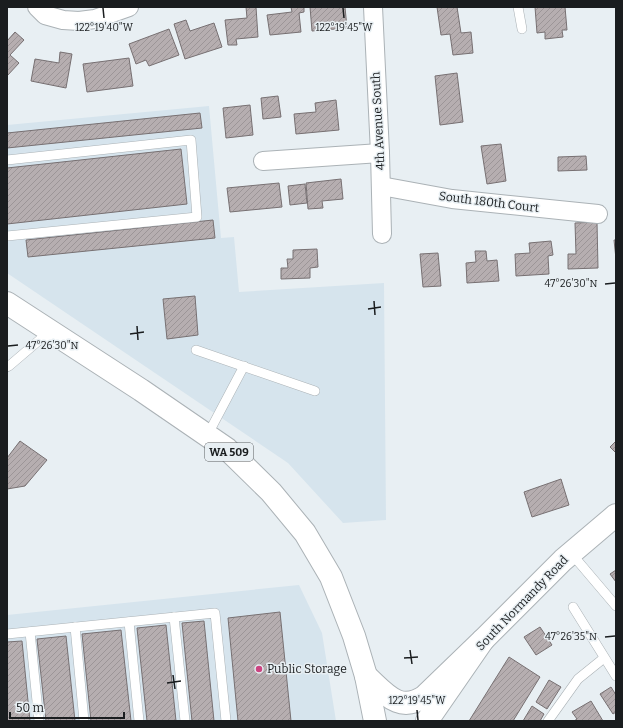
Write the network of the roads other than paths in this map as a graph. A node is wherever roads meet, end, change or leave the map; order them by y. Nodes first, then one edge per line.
1 (129, 7) edge
2 (373, 7) edge
3 (518, 7) edge
4 (41, 11) edge
5 (522, 29) dead end
6 (380, 152) junction
7 (7, 160) edge
8 (263, 161) dead end
9 (381, 186) junction
10 (598, 214) dead end
11 (382, 234) dead end
12 (7, 236) edge
13 (7, 303) edge
14 (50, 331) junction
15 (196, 350) dead end
16 (244, 366) junction
17 (7, 367) edge
18 (315, 391) dead end
19 (207, 436) junction
20 (616, 515) edge
21 (571, 553) junction
22 (616, 606) edge
23 (572, 607) dead end
24 (174, 617) junction
25 (129, 622) junction
26 (75, 627) junction
27 (30, 632) junction
28 (7, 634) edge
29 (483, 640) junction
30 (604, 658) junction
31 (366, 676) junction
32 (616, 676) edge
33 (38, 721) edge
34 (84, 721) edge
35 (140, 721) edge
36 (185, 721) edge
37 (226, 721) edge
38 (375, 721) edge
39 (427, 721) edge
40 (548, 721) edge

1 - 4 street
2 - 6 street, 4th Avenue South
3 - 5 lane
6 - 8 street
6 - 9 street, 4th Avenue South
7 - 12 lane
9 - 10 street, South 180th Court
9 - 11 street, 4th Avenue South
13 - 14 main road, WA 509
14 - 17 lane
14 - 19 main road, WA 509
15 - 16 lane
16 - 18 lane
16 - 19 lane
19 - 31 main road, WA 509
20 - 21 main road, South Normandy Road
21 - 22 lane
21 - 29 main road, South Normandy Road
23 - 30 lane
24 - 25 lane
24 - 36 lane
24 - 37 lane
25 - 26 lane
25 - 35 lane
26 - 27 lane
26 - 34 lane
27 - 28 lane
27 - 33 lane
29 - 31 main road
29 - 39 main road, South Normandy Road
30 - 32 lane
30 - 40 lane
31 - 38 main road, WA 509

